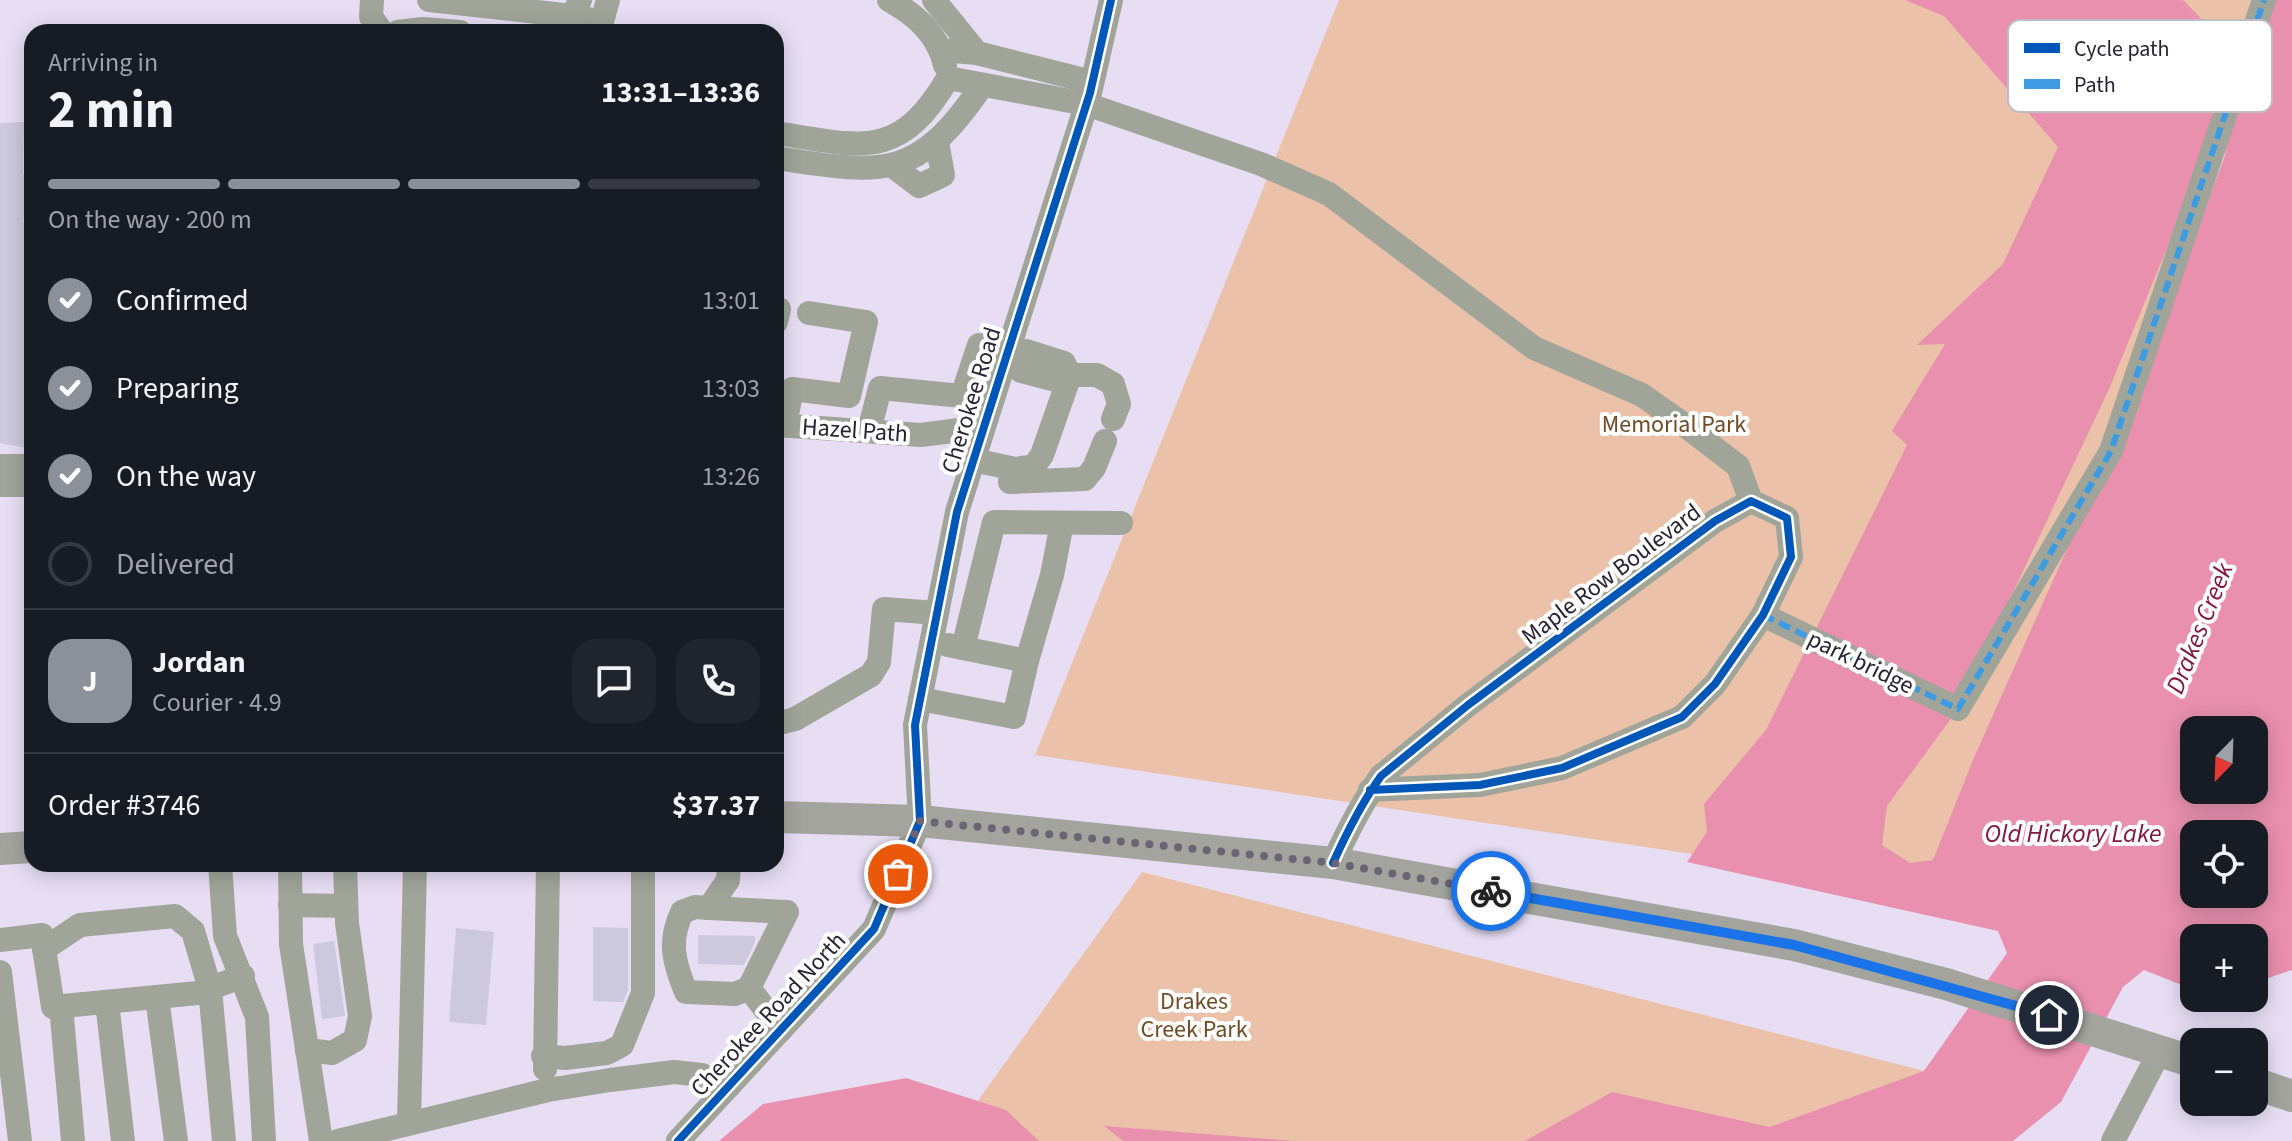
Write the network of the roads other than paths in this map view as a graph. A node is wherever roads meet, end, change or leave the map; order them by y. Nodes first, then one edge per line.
1 (372, 0) edge
2 (429, 0) edge
3 (889, 0) edge
4 (934, 0) edge
5 (1111, 0) edge
6 (2264, 0) edge
7 (574, 16) edge
8 (603, 18) edge
9 (2257, 20) edge
10 (376, 24) edge
11 (942, 50) junction
12 (977, 53) junction
13 (948, 78) junction
14 (981, 87) junction
15 (1089, 93) junction
16 (2226, 112) edge
17 (788, 135) edge
18 (878, 142) junction
19 (788, 160) edge
20 (890, 167) junction
21 (809, 313) dead end
22 (979, 345) dead end
23 (1005, 358) junction
24 (1070, 375) junction
25 (784, 413) edge
26 (784, 425) edge
27 (982, 427) junction
28 (869, 431) junction
29 (0, 466) edge
30 (24, 466) edge
31 (970, 467) junction
32 (1044, 482) junction
33 (0, 485) edge
34 (24, 485) edge
35 (1751, 501) junction
36 (1052, 522) junction
37 (1121, 523) dead end
38 (937, 613) junction
39 (1763, 615) junction
40 (932, 642) junction
41 (963, 648) junction
42 (1027, 661) junction
43 (920, 699) junction
44 (784, 722) edge
45 (1370, 790) junction
46 (784, 813) edge
47 (920, 821) junction
48 (24, 848) edge
49 (0, 849) edge
50 (1333, 863) junction
51 (221, 872) edge
52 (290, 872) edge
53 (345, 872) edge
54 (415, 872) edge
55 (548, 872) edge
56 (643, 872) edge
57 (728, 872) edge
58 (290, 905) junction
59 (346, 906) junction
60 (709, 908) junction
61 (754, 908) junction
62 (0, 940) edge
63 (44, 949) junction
64 (0, 972) edge
65 (243, 976) junction
66 (749, 988) junction
67 (210, 989) junction
68 (157, 997) junction
69 (107, 1002) junction
70 (61, 1006) junction
71 (781, 1030) junction
72 (2148, 1047) junction
73 (307, 1050) junction
74 (543, 1056) junction
75 (2180, 1057) edge
76 (729, 1086) junction
77 (2268, 1088) edge
78 (548, 1090) junction
79 (2292, 1096) edge
80 (409, 1122) junction
81 (20, 1141) edge
82 (73, 1141) edge
83 (123, 1141) edge
84 (176, 1141) edge
85 (224, 1141) edge
86 (264, 1141) edge
87 (321, 1141) edge
88 (338, 1141) edge
89 (678, 1141) edge
90 (2113, 1141) edge

1 - 10 street
2 - 7 street
3 - 11 street
4 - 12 street
5 - 15 street, Cherokee Road
6 - 9 street, park bridge
7 - 8 street
11 - 12 street
11 - 13 street
12 - 15 street
13 - 14 street
13 - 18 street
14 - 15 street
14 - 20 street
15 - 23 street, Cherokee Road
15 - 35 street
16 - 39 street, park bridge
17 - 18 street
17 - 19 street
18 - 20 street
19 - 20 street
21 - 25 street
22 - 28 street
23 - 24 street
23 - 27 street, Cherokee Road
24 - 31 street
24 - 32 street
26 - 28 street, Hazel Path
27 - 28 street, Hazel Path
27 - 31 street, Cherokee Road
29 - 30 street
31 - 32 street
31 - 38 street, Cherokee Road
32 - 36 street
33 - 34 street
35 - 39 street
35 - 45 street, Maple Row Boulevard
36 - 37 street
36 - 41 street
36 - 42 street
38 - 40 street, Cherokee Road
38 - 44 street
39 - 45 street
40 - 41 street
40 - 43 street, Cherokee Road
41 - 42 street
42 - 43 street
43 - 47 street, Cherokee Road
45 - 50 street, Maple Row Boulevard
46 - 47 main road
47 - 50 main road
47 - 71 street, Cherokee Road North
48 - 49 main road
50 - 72 main road
51 - 65 street
52 - 58 street
53 - 59 street
54 - 80 street
55 - 74 street
56 - 74 street
57 - 60 street
57 - 61 street
58 - 59 street
58 - 73 street
59 - 73 street
60 - 61 street
60 - 66 street
61 - 66 street
62 - 63 street
63 - 67 street
63 - 70 street
64 - 81 street
65 - 67 street
65 - 86 street
66 - 71 street
67 - 68 street
67 - 85 street
68 - 69 street
68 - 84 street
69 - 70 street
69 - 83 street
70 - 82 street
71 - 76 street, Cherokee Road North
72 - 75 main road
72 - 90 street
73 - 87 street
74 - 78 street
76 - 78 street
76 - 89 street, Cherokee Road North
77 - 79 main road
78 - 80 street
80 - 88 street

